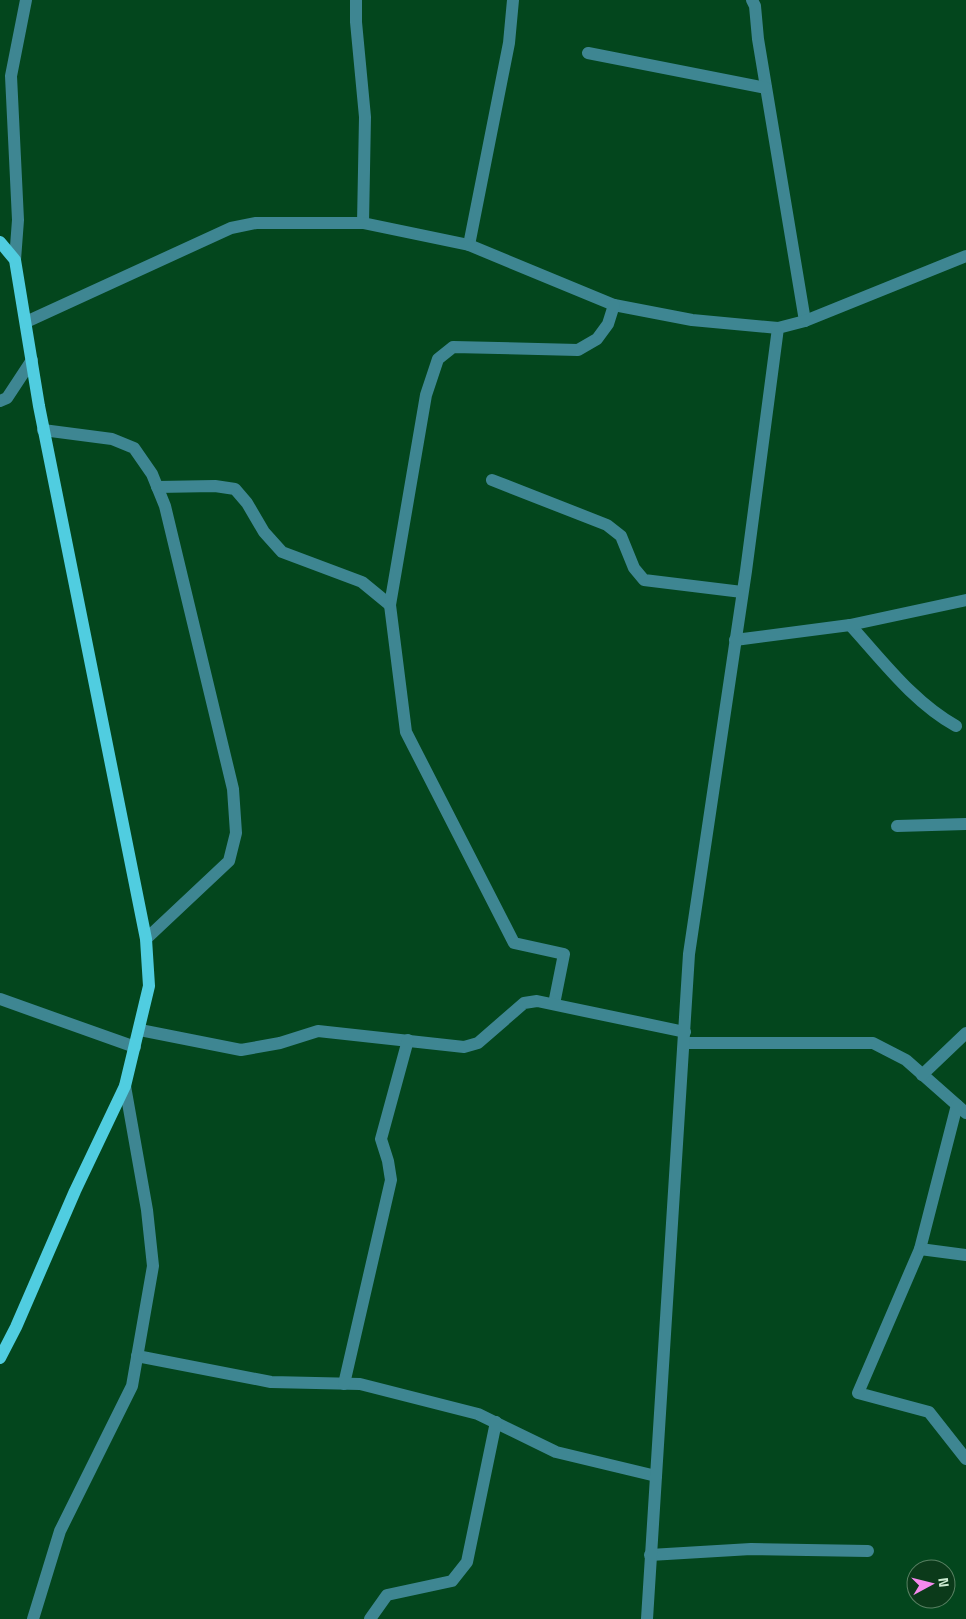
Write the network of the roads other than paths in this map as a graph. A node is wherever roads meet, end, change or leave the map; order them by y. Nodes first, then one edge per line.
1 (26, 0) edge
2 (356, 0) edge
3 (513, 0) edge
4 (752, 0) edge
5 (588, 53) dead end
6 (6, 85) edge
7 (766, 88) junction
8 (363, 223) junction
9 (0, 242) edge
10 (469, 245) junction
11 (966, 256) edge
12 (15, 260) junction
13 (614, 305) junction
14 (805, 321) junction
15 (26, 322) junction
16 (778, 328) junction
17 (32, 360) junction
18 (0, 401) edge
19 (43, 430) junction
20 (492, 480) dead end
21 (157, 487) junction
22 (742, 592) junction
23 (966, 600) edge
24 (390, 605) junction
25 (850, 624) junction
26 (736, 640) junction
27 (956, 726) dead end
28 (966, 824) edge
29 (896, 826) dead end
30 (146, 939) junction
31 (0, 999) edge
32 (554, 1004) junction
33 (140, 1030) junction
34 (966, 1033) edge
35 (685, 1038) junction
36 (408, 1040) junction
37 (135, 1047) junction
38 (922, 1074) junction
39 (125, 1086) junction
40 (961, 1109) edge
41 (920, 1249) junction
42 (966, 1255) edge
43 (137, 1356) junction
44 (0, 1358) edge
45 (344, 1384) junction
46 (496, 1422) junction
47 (966, 1459) edge
48 (656, 1476) junction
49 (868, 1551) dead end
50 (650, 1555) junction
51 (33, 1619) edge
52 (370, 1619) edge
53 (647, 1619) edge

1 - 6 street
2 - 8 street
3 - 10 street
4 - 7 street
5 - 7 street
6 - 12 street
7 - 14 street
8 - 10 street
8 - 15 street
9 - 12 main road
10 - 13 street
11 - 14 street
12 - 15 main road
13 - 16 street
13 - 24 street
14 - 16 street
15 - 17 main road
16 - 22 street
17 - 18 street
17 - 19 main road
19 - 21 street
19 - 30 main road
20 - 22 street
21 - 24 street
21 - 30 street
22 - 26 street
23 - 25 street
24 - 32 street
25 - 26 street
25 - 27 street
26 - 35 street
28 - 29 street
30 - 33 main road
31 - 37 street
32 - 35 street
32 - 36 street
33 - 36 street
33 - 37 main road
34 - 38 street
35 - 38 street
35 - 48 street
36 - 45 street
37 - 39 main road
38 - 40 street
39 - 43 street
39 - 44 main road
40 - 41 street
41 - 42 street
41 - 47 street
43 - 45 street
43 - 51 street
45 - 46 street
46 - 48 street
46 - 52 street
48 - 50 street
49 - 50 street
50 - 53 street

